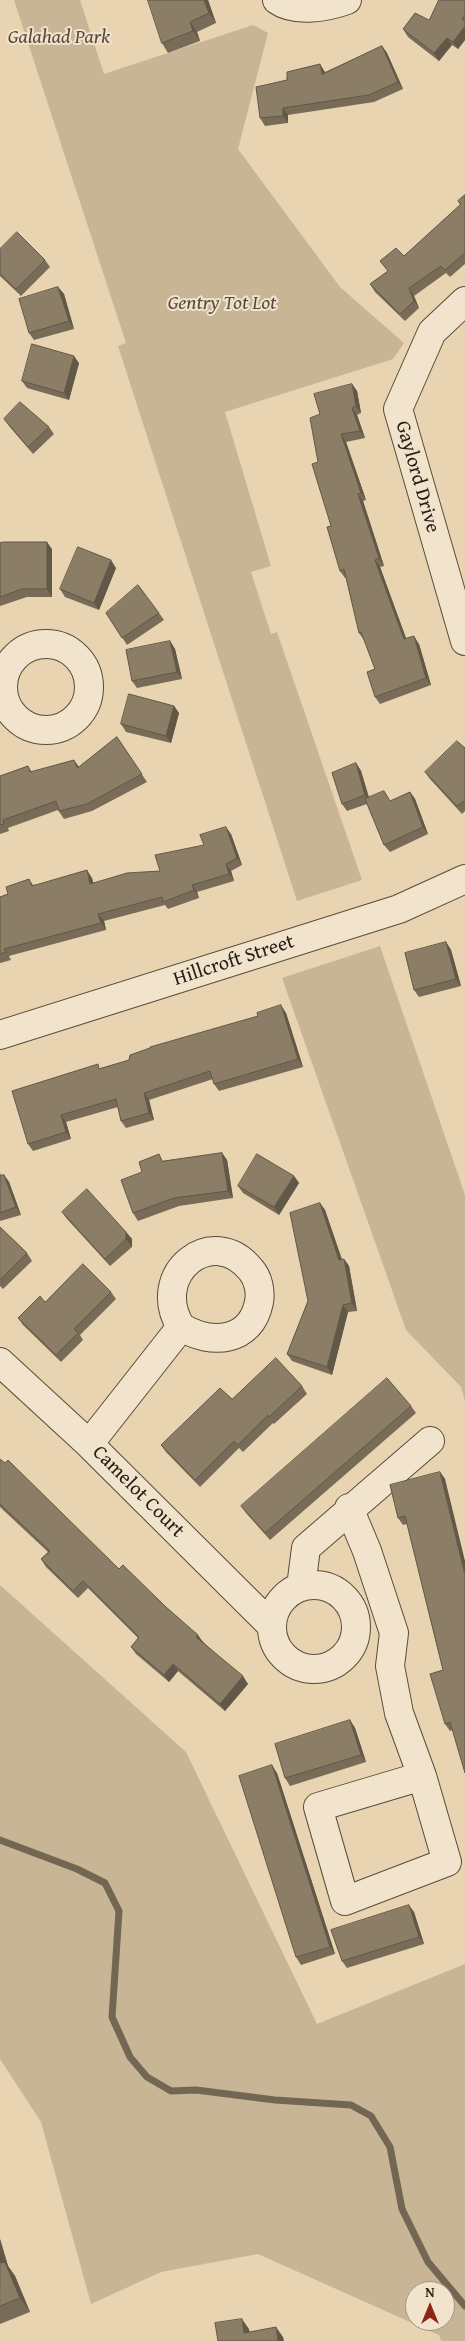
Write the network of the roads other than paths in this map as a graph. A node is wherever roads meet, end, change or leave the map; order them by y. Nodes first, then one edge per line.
1 (276, 0) edge
2 (347, 0) edge
3 (465, 301) edge
4 (465, 641) edge
5 (465, 879) edge
6 (0, 1035) edge
7 (181, 1327) dead end
8 (0, 1362) edge
9 (430, 1441) dead end
10 (89, 1444) junction
11 (349, 1508) junction
12 (301, 1587) junction
13 (272, 1626) junction
14 (354, 1641) junction
15 (390, 1666) junction
16 (422, 1776) junction

1 - 2 street
3 - 4 street, Gaylord Drive
5 - 6 street, Hillcroft Street
7 - 10 street
8 - 10 street, Camelot Court
9 - 11 street
10 - 13 street, Camelot Court
11 - 12 street
11 - 15 street
12 - 13 street
12 - 14 street
13 - 14 street
14 - 15 street
15 - 16 street
16 - 16 street

